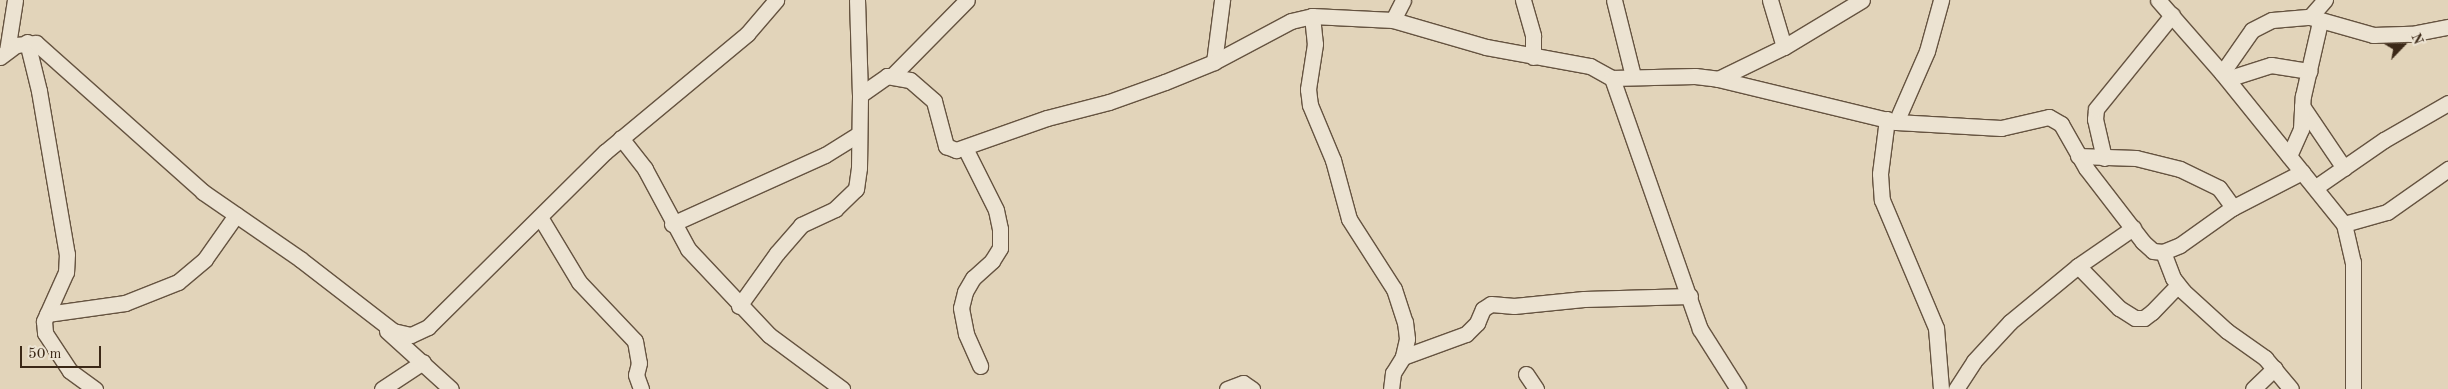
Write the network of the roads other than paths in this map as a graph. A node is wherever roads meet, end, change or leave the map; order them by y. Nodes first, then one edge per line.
1 (14, 0) edge
2 (776, 0) edge
3 (857, 0) edge
4 (967, 0) edge
5 (1222, 0) edge
6 (1402, 0) edge
7 (1523, 0) edge
8 (1614, 0) edge
9 (1770, 0) edge
10 (1862, 0) edge
11 (1941, 0) edge
12 (2158, 0) edge
13 (2176, 0) edge
14 (2325, 0) edge
15 (1312, 16) junction
16 (2173, 17) junction
17 (1393, 20) junction
18 (2315, 20) junction
19 (2448, 27) edge
20 (27, 42) junction
21 (1784, 48) junction
22 (3, 54) edge
23 (1533, 57) junction
24 (1214, 62) junction
25 (2310, 71) junction
26 (893, 75) junction
27 (1633, 76) junction
28 (2225, 76) junction
29 (1612, 78) junction
30 (1718, 79) junction
31 (860, 95) junction
32 (2448, 103) edge
33 (2302, 106) junction
34 (1891, 120) junction
35 (859, 134) junction
36 (621, 138) junction
37 (966, 148) junction
38 (2078, 156) junction
39 (2289, 156) junction
40 (2104, 158) junction
41 (2344, 168) junction
42 (2448, 169) edge
43 (2302, 172) junction
44 (2316, 187) junction
45 (2233, 207) junction
46 (236, 215) junction
47 (540, 217) junction
48 (672, 224) junction
49 (2344, 224) junction
50 (2133, 228) junction
51 (2163, 252) junction
52 (2078, 266) junction
53 (2178, 285) junction
54 (1690, 296) junction
55 (739, 306) junction
56 (47, 314) junction
57 (373, 315) junction
58 (1403, 357) junction
59 (423, 362) junction
60 (980, 366) dead end
61 (2275, 368) junction
62 (1526, 374) dead end
63 (95, 389) edge
64 (382, 389) edge
65 (451, 389) edge
66 (641, 389) edge
67 (842, 389) edge
68 (1227, 389) edge
69 (1252, 389) edge
70 (1391, 389) edge
71 (1536, 389) edge
72 (1738, 389) edge
73 (1941, 389) edge
74 (1956, 389) edge
75 (2253, 389) edge
76 (2291, 389) edge
77 (2353, 389) edge

1 - 22 street
2 - 36 street
3 - 31 street
4 - 26 street
5 - 24 street
6 - 17 street
7 - 23 street
8 - 27 street
9 - 21 street
10 - 21 street
11 - 34 street
12 - 16 street
13 - 16 street
14 - 18 street
15 - 17 street
15 - 24 street
15 - 58 street
16 - 28 street
16 - 40 street
17 - 23 street
18 - 19 street
18 - 25 street
18 - 28 street
20 - 22 street
20 - 46 street
20 - 56 street
21 - 30 street
23 - 29 street
24 - 37 street
25 - 28 street
25 - 33 street
26 - 31 street
26 - 37 street
27 - 29 street
27 - 30 street
28 - 39 street
29 - 54 street
30 - 34 street
31 - 35 street
32 - 41 street
33 - 39 street
33 - 41 street
34 - 38 street
34 - 73 street
35 - 48 street
35 - 55 street
36 - 47 street
36 - 48 street
37 - 60 street
38 - 40 street
38 - 50 street
39 - 43 street
40 - 45 street
41 - 44 street
42 - 49 street
43 - 44 street
43 - 45 street
44 - 49 street
45 - 51 street
46 - 56 street
46 - 57 street
47 - 57 street
47 - 66 street
48 - 55 street
49 - 77 street
50 - 51 street
50 - 52 street
51 - 53 street
52 - 53 street
52 - 74 street
53 - 61 street
54 - 58 street
54 - 72 street
55 - 67 street
56 - 63 street
57 - 59 street
58 - 70 street
59 - 64 street
59 - 65 street
61 - 75 street
61 - 76 street
62 - 71 street
68 - 69 street

